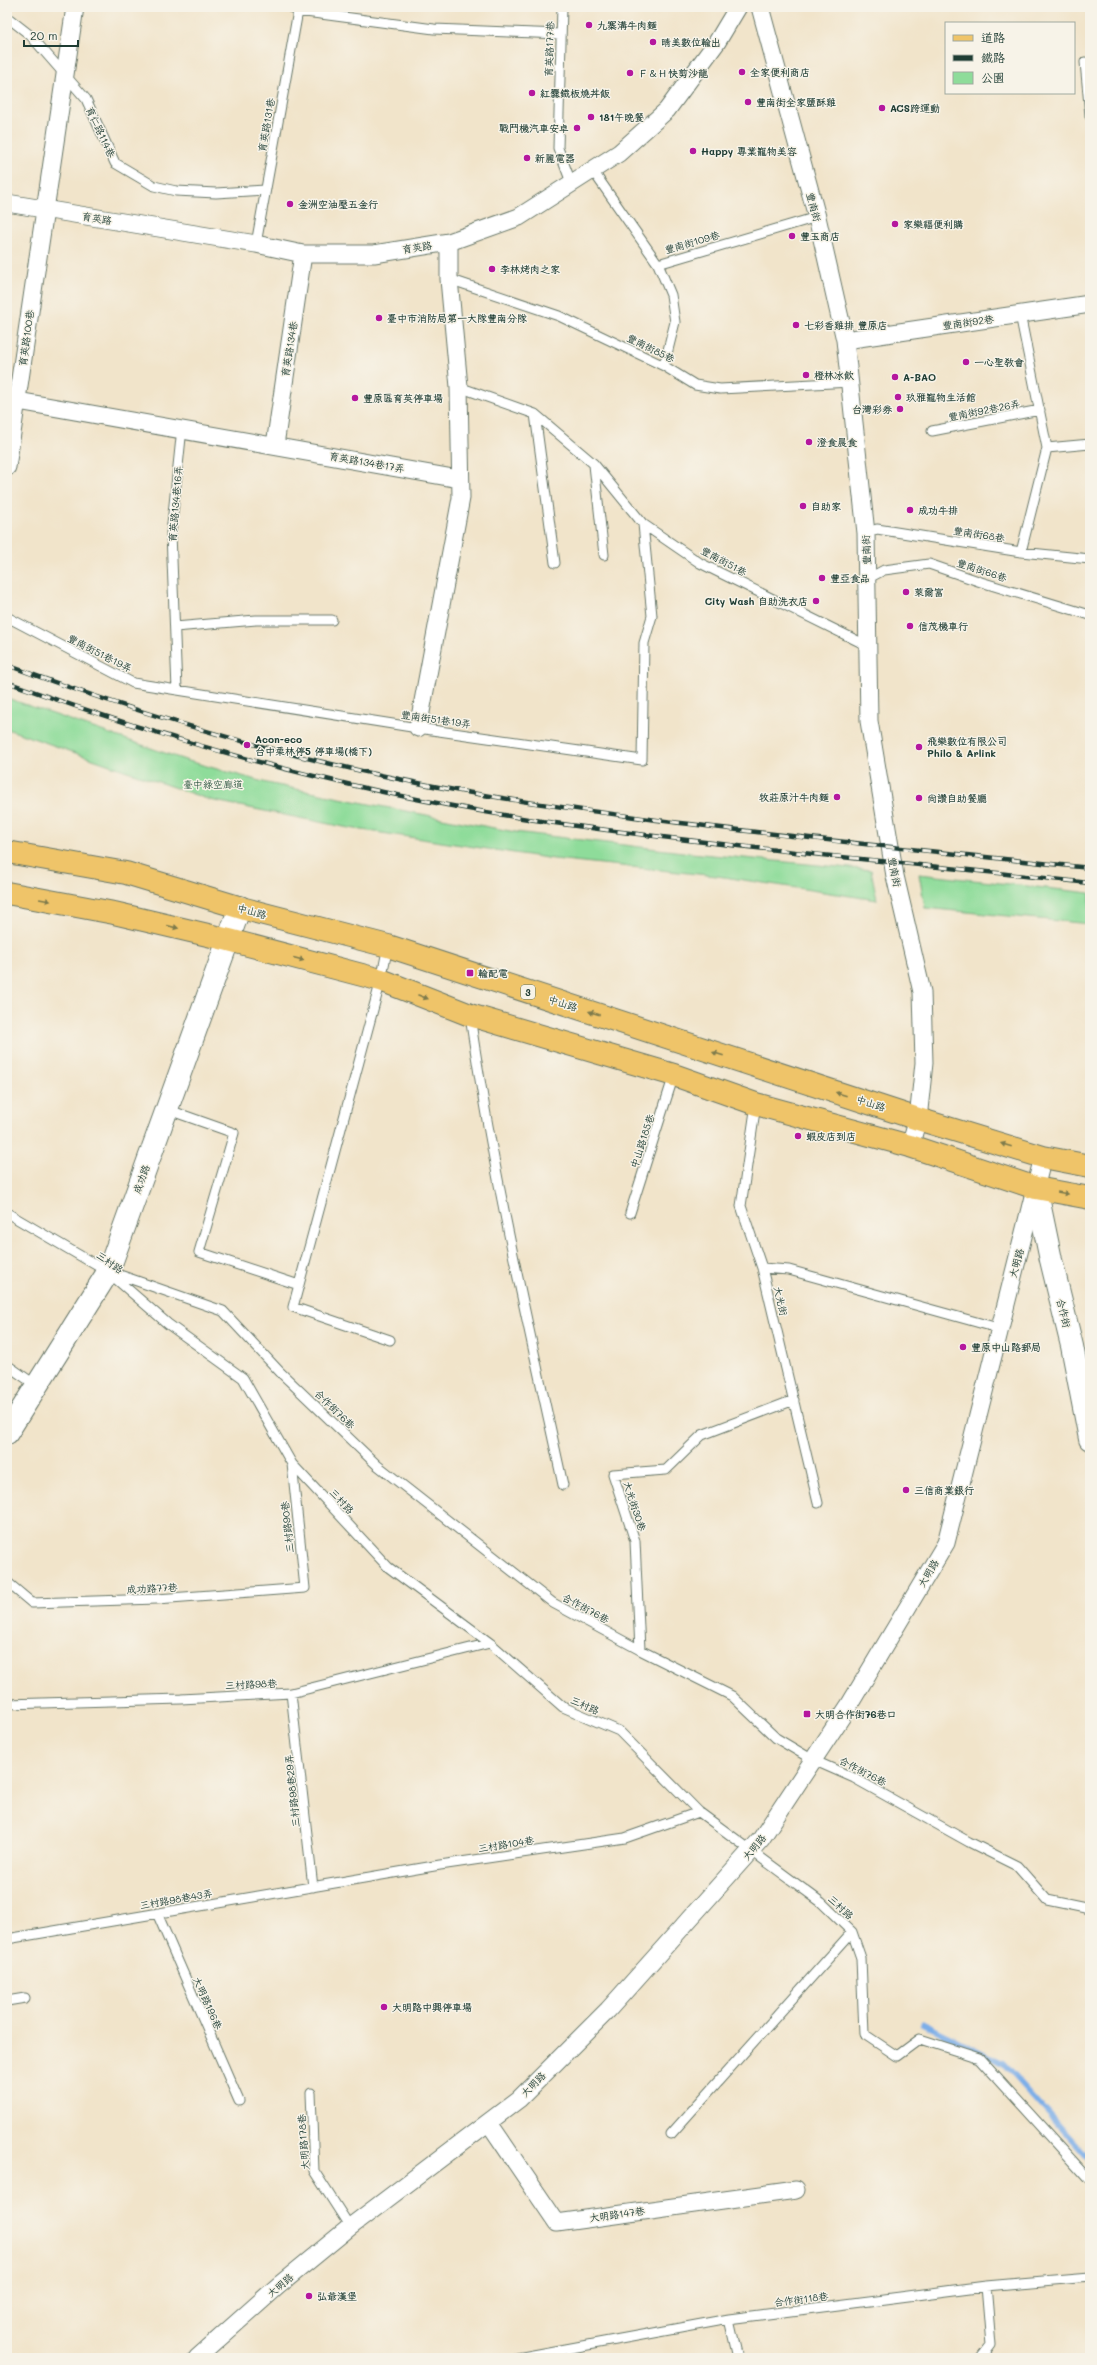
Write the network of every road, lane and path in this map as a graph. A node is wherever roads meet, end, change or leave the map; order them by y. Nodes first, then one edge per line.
1 (75, 7) edge
2 (562, 7) edge
3 (738, 7) edge
4 (760, 7) edge
5 (295, 9) edge
6 (7, 17) edge
7 (560, 34) junction
8 (1085, 62) dead end
9 (65, 72) junction
10 (1090, 116) edge
11 (593, 171) junction
12 (572, 185) junction
13 (265, 190) junction
14 (7, 203) edge
15 (44, 209) junction
16 (817, 217) junction
17 (449, 242) junction
18 (256, 244) junction
19 (303, 254) junction
20 (658, 264) junction
21 (449, 279) junction
22 (1090, 304) edge
23 (1020, 314) junction
24 (845, 340) junction
25 (664, 366) junction
26 (851, 382) junction
27 (459, 387) junction
28 (18, 401) junction
29 (1040, 410) junction
30 (535, 414) junction
31 (182, 428) junction
32 (932, 431) dead end
33 (1090, 444) edge
34 (274, 445) junction
35 (1047, 448) junction
36 (594, 464) junction
37 (7, 467) edge
38 (460, 478) junction
39 (643, 524) junction
40 (866, 533) junction
41 (1020, 552) junction
42 (604, 555) dead end
43 (1090, 560) edge
44 (555, 563) dead end
45 (868, 579) junction
46 (1090, 615) edge
47 (7, 617) edge
48 (332, 620) dead end
49 (175, 627) junction
50 (868, 646) junction
51 (177, 690) junction
52 (418, 728) junction
53 (7, 852) edge
54 (7, 893) edge
55 (240, 907) junction
56 (228, 940) junction
57 (388, 946) junction
58 (381, 980) junction
59 (470, 1015) junction
60 (674, 1075) junction
61 (756, 1104) junction
62 (166, 1109) junction
63 (918, 1119) junction
64 (910, 1146) junction
65 (1043, 1156) junction
66 (1090, 1166) edge
67 (1036, 1188) junction
68 (1090, 1198) edge
69 (7, 1212) edge
70 (630, 1213) dead end
71 (762, 1268) junction
72 (108, 1272) junction
73 (299, 1285) junction
74 (998, 1328) junction
75 (390, 1340) dead end
76 (7, 1365) edge
77 (1084, 1382) edge
78 (38, 1387) junction
79 (794, 1400) junction
80 (7, 1433) edge
81 (1090, 1439) edge
82 (292, 1464) junction
83 (564, 1485) dead end
84 (818, 1503) dead end
85 (7, 1582) edge
86 (305, 1588) joint
87 (490, 1643) junction
88 (640, 1650) junction
89 (292, 1692) junction
90 (7, 1704) edge
91 (813, 1760) junction
92 (699, 1812) junction
93 (752, 1851) junction
94 (313, 1887) junction
95 (1090, 1909) edge
96 (157, 1913) junction
97 (852, 1932) junction
98 (7, 1939) edge
99 (25, 1998) dead end
100 (7, 2001) edge
101 (311, 2093) dead end
102 (239, 2102) dead end
103 (489, 2123) junction
104 (671, 2134) dead end
105 (1090, 2180) edge
106 (796, 2190) dead end
107 (350, 2227) junction
108 (1090, 2277) edge
109 (986, 2286) junction
110 (729, 2319) junction
111 (198, 2358) edge
112 (518, 2358) edge
113 (738, 2358) edge
114 (981, 2358) edge

1 - 9 street
2 - 7 lane, 育英路177巷
3 - 11 street, 育英路
4 - 16 street, 豐南街
5 - 7 lane
5 - 13 lane, 育英路131巷
6 - 9 lane, 育仁路114巷
7 - 12 lane, 育英路177巷
8 - 10 lane
9 - 13 lane, 育仁路114巷
9 - 15 street
11 - 12 street, 育英路
11 - 20 lane, 豐南街109巷
12 - 17 street, 育英路
13 - 18 lane, 育英路131巷
14 - 15 street, 育英路
15 - 18 street, 育英路
15 - 28 street, 育英路100巷
16 - 20 lane, 豐南街109巷
16 - 24 street, 豐南街
17 - 19 street, 育英路
17 - 21 street
18 - 19 street, 育英路
19 - 34 street, 育英路134巷
20 - 25 lane
21 - 25 lane, 豐南街85巷
21 - 27 street
22 - 23 street, 豐南街92巷
23 - 24 street, 豐南街92巷
23 - 29 lane
24 - 26 street, 豐南街
25 - 26 lane, 豐南街85巷
26 - 40 street, 豐南街
27 - 30 lane, 豐南街51巷
27 - 38 street
28 - 31 street
28 - 37 street, 育英路100巷
29 - 32 lane, 豐南街92巷26弄
29 - 35 lane
30 - 36 lane, 豐南街51巷
30 - 44 lane
31 - 34 street
31 - 49 lane, 育英路134巷16弄
33 - 35 lane
34 - 38 street, 育英路134巷17弄
35 - 41 lane
36 - 39 lane, 豐南街51巷
36 - 42 lane
38 - 52 street
39 - 50 lane, 豐南街51巷
39 - 52 lane, 豐南街51巷19弄
40 - 41 lane, 豐南街68巷
40 - 45 street, 豐南街
41 - 43 lane, 豐南街68巷
45 - 46 lane, 豐南街66巷
45 - 50 street, 豐南街
47 - 51 lane, 豐南街51巷19弄
48 - 49 lane
49 - 51 lane, 育英路134巷16弄
50 - 63 street, 豐南街
51 - 52 lane, 豐南街51巷19弄
53 - 55 main road, 中山路 / 3
54 -> 56 main road
55 - 56 street, 成功路
55 - 57 main road, 中山路 / 3
56 -> 58 main road
56 - 62 street, 成功路
57 - 58 lane
63 -> 57 main road, 中山路 / 3
58 -> 59 main road
58 - 73 lane
59 - 60 main road
59 - 83 lane
60 - 61 main road
60 - 70 lane, 中山路185巷
61 - 64 main road
61 - 71 lane, 大光街
62 - 72 street, 成功路
62 - 73 lane
63 - 64 street, 豐南街
65 -> 63 main road, 中山路 / 3
64 - 67 main road
65 - 66 main road, 中山路 / 3
65 - 67 street, 大明路
67 -> 68 main road
67 - 74 street, 大明路
67 - 77 street, 合作街
69 - 72 lane, 三村路
71 - 74 lane
71 - 79 lane, 大光街
72 - 78 street, 成功路
72 - 82 lane, 三村路
72 - 88 lane, 合作街76巷
73 - 75 lane
74 - 91 street, 大明路
76 - 78 lane
77 - 81 street, 合作街
78 - 80 street, 成功路
79 - 84 lane, 大光街
79 - 88 lane, 大光街30巷
82 - 86 lane, 三村路90巷
82 - 87 lane, 三村路
85 - 86 lane, 成功路77巷
87 - 89 lane, 三村路98巷
87 - 92 lane, 三村路
88 - 91 lane, 合作街76巷
89 - 90 lane, 三村路98巷
89 - 94 lane, 三村路98巷29弄
91 - 93 street, 大明路
91 - 95 lane, 合作街76巷
92 - 93 lane, 三村路
92 - 94 lane, 三村路104巷
93 - 97 lane, 三村路
93 - 103 street, 大明路
94 - 96 lane, 三村路98巷43弄
96 - 98 lane, 三村路98巷43弄
96 - 102 lane, 大明路196巷
97 - 104 lane
97 - 105 lane, 三村路
99 - 100 lane
101 - 107 lane, 大明路178巷
103 - 106 street, 大明路147巷
103 - 107 street, 大明路
107 - 111 street, 大明路
108 - 109 lane, 合作街118巷
109 - 110 lane, 合作街118巷
109 - 114 lane
110 - 112 lane, 合作街118巷
110 - 113 lane

